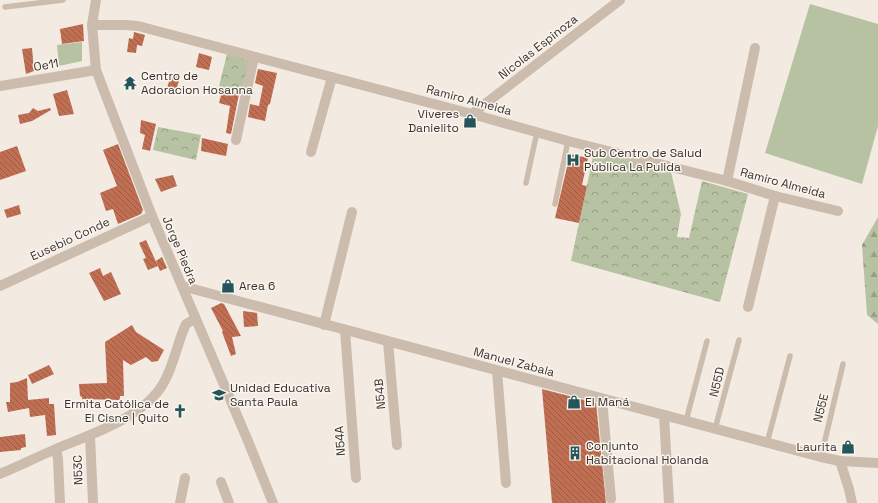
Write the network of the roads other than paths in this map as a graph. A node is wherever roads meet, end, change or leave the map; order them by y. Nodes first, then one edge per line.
1 (63, 0) edge
2 (96, 0) edge
3 (620, 0) edge
4 (5, 7) dead end
5 (92, 25) junction
6 (755, 48) dead end
7 (254, 57) junction
8 (96, 70) junction
9 (332, 77) junction
10 (0, 86) edge
11 (472, 114) junction
12 (537, 132) junction
13 (236, 140) dead end
14 (568, 141) junction
15 (311, 152) dead end
16 (726, 181) junction
17 (526, 183) dead end
18 (775, 196) junction
19 (555, 204) dead end
20 (838, 211) dead end
21 (352, 212) dead end
22 (152, 216) junction
23 (0, 286) edge
24 (182, 286) junction
25 (748, 307) dead end
26 (195, 319) junction
27 (324, 325) junction
28 (345, 330) junction
29 (739, 340) dead end
30 (388, 342) junction
31 (707, 342) dead end
32 (790, 356) dead end
33 (843, 364) dead end
34 (496, 371) junction
35 (602, 399) junction
36 (664, 415) junction
37 (686, 421) junction
38 (715, 429) junction
39 (90, 436) junction
40 (767, 443) junction
41 (397, 445) dead end
42 (56, 450) junction
43 (821, 457) junction
44 (840, 461) junction
45 (878, 463) edge
46 (0, 474) edge
47 (185, 478) dead end
48 (356, 478) dead end
49 (221, 482) dead end
50 (506, 483) dead end
51 (610, 499) dead end
52 (60, 503) edge
53 (93, 503) edge
54 (180, 503) edge
55 (229, 503) edge
56 (273, 503) edge
57 (669, 503) edge
58 (852, 503) edge

1 - 4 lane
2 - 5 street, Jorge Piedra
3 - 11 street, Nicolas Espinoza
5 - 7 street, Ramiro Almeida
5 - 8 street, Jorge Piedra
6 - 16 street
7 - 9 street, Ramiro Almeida
7 - 13 street
8 - 10 street, Oe11
8 - 22 street, Jorge Piedra
9 - 11 street, Ramiro Almeida
9 - 15 street
11 - 12 street, Ramiro Almeida
12 - 14 street, Ramiro Almeida
12 - 17 lane
14 - 16 street, Ramiro Almeida
14 - 19 lane
16 - 18 street, Ramiro Almeida
18 - 20 street, Ramiro Almeida
18 - 25 street
21 - 27 street
22 - 23 street, Eusebio Conde
22 - 24 street, Jorge Piedra
24 - 26 street, Jorge Piedra
24 - 27 street, Manuel Zabala
26 - 39 street
26 - 56 street, Jorge Piedra
27 - 28 street, Manuel Zabala
28 - 30 street, Manuel Zabala
28 - 48 street, N54A
29 - 38 lane, N55D
30 - 34 street, Manuel Zabala
30 - 41 street, N54B
31 - 37 lane
32 - 40 lane
33 - 43 lane, N55E
34 - 35 street, Manuel Zabala
34 - 50 street
35 - 36 street, Manuel Zabala
35 - 51 street
36 - 37 street, Manuel Zabala
36 - 57 street
37 - 38 street, Manuel Zabala
38 - 40 street, Manuel Zabala
39 - 42 street
39 - 53 street, N53C
40 - 43 street, Manuel Zabala
42 - 46 street
42 - 52 street
43 - 44 street, Manuel Zabala
44 - 45 street, Manuel Zabala
44 - 58 street
47 - 54 street
49 - 55 street

